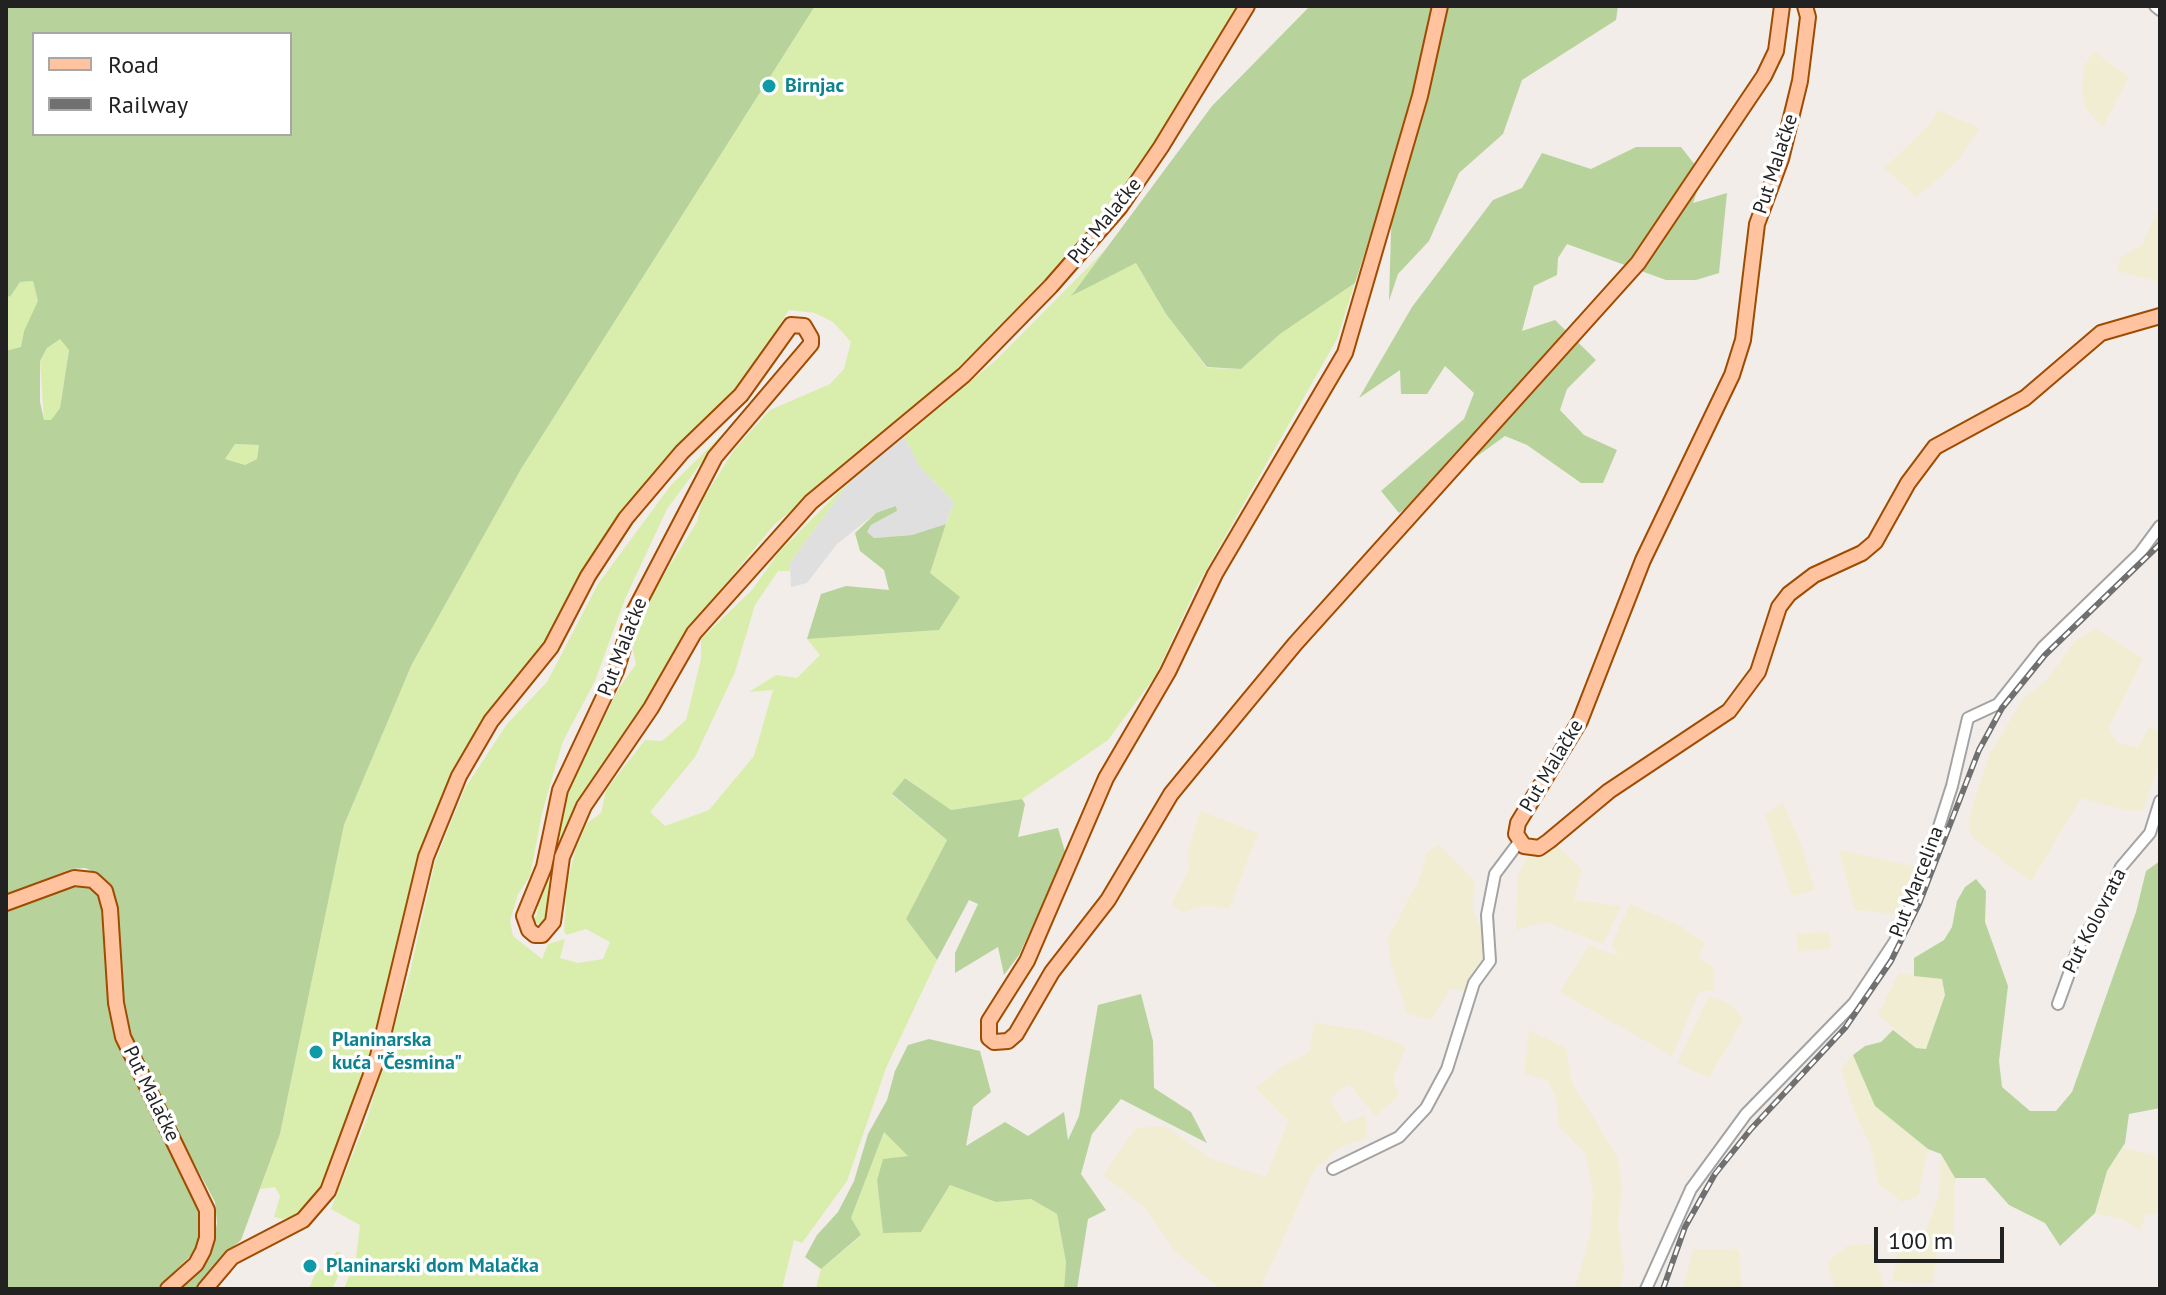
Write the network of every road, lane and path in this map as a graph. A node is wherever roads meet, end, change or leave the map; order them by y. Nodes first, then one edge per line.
1 (1247, 6) edge
2 (1440, 6) edge
3 (1782, 6) edge
4 (1805, 6) edge
5 (2155, 6) edge
6 (2160, 10) edge
7 (2160, 316) edge
8 (2160, 526) edge
9 (2160, 801) edge
10 (1519, 842) junction
11 (6, 903) edge
12 (2058, 1004) dead end
13 (1333, 1169) dead end
14 (168, 1289) edge
15 (205, 1289) edge
16 (1646, 1289) edge

1 - 15 main road, Put Malačke
2 - 3 main road
4 - 10 main road, Put Malačke
5 - 6 street
7 - 10 main road, Put Malačke
8 - 16 street, Put Marcelina
9 - 12 street, Put Kolovrata
10 - 13 street
11 - 14 main road, Put Malačke

